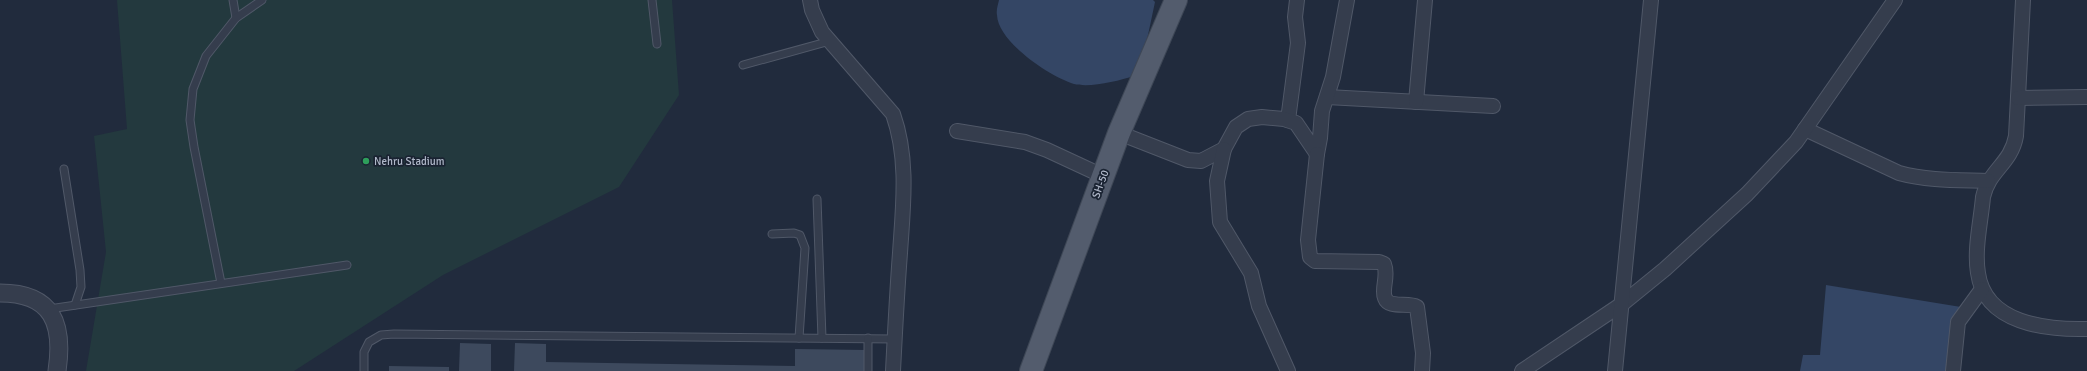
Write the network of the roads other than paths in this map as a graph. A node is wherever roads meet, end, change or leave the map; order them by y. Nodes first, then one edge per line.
1 (233, 0) edge
2 (262, 0) edge
3 (652, 0) edge
4 (810, 0) edge
5 (1176, 0) edge
6 (1297, 0) edge
7 (1347, 0) edge
8 (1425, 0) edge
9 (1651, 0) edge
10 (1895, 0) edge
11 (2023, 0) edge
12 (236, 18) junction
13 (830, 40) junction
14 (656, 44) dead end
15 (743, 65) dead end
16 (1327, 97) junction
17 (2087, 97) edge
18 (2018, 98) junction
19 (1416, 102) junction
20 (1493, 106) dead end
21 (1288, 120) junction
22 (1805, 129) junction
23 (957, 131) dead end
24 (1119, 133) junction
25 (1224, 149) junction
26 (1317, 154) junction
27 (64, 170) dead end
28 (1103, 176) junction
29 (1988, 181) junction
30 (817, 199) dead end
31 (772, 234) dead end
32 (348, 265) dead end
33 (222, 284) junction
34 (1982, 289) junction
35 (0, 293) edge
36 (1622, 304) junction
37 (75, 305) junction
38 (50, 309) junction
39 (2087, 329) edge
40 (799, 338) junction
41 (822, 338) junction
42 (868, 338) junction
43 (895, 338) junction
44 (57, 371) edge
45 (364, 371) edge
46 (868, 371) edge
47 (893, 371) edge
48 (1031, 371) edge
49 (1288, 371) edge
50 (1422, 371) edge
51 (1522, 371) edge
52 (1615, 371) edge
53 (1952, 371) edge

1 - 12 lane
2 - 12 lane
3 - 14 lane
4 - 13 street
5 - 24 main road, SH-50
6 - 21 street
7 - 16 street
8 - 19 street
9 - 36 street
10 - 22 street
11 - 18 street
12 - 33 lane
13 - 15 lane
13 - 43 street
16 - 19 street
16 - 26 street
17 - 18 street
18 - 29 street
19 - 20 street
21 - 25 street
21 - 26 street
22 - 29 street
22 - 36 street
23 - 28 street
24 - 25 street
24 - 28 main road, SH-50
25 - 49 street
26 - 50 street
27 - 37 lane
28 - 48 main road, SH-50
29 - 34 street
30 - 41 lane
31 - 40 lane
32 - 33 lane
33 - 37 lane
34 - 39 street
34 - 53 street
35 - 38 street
36 - 51 street
36 - 52 street
37 - 38 lane
38 - 44 street
40 - 41 lane
40 - 45 lane
41 - 42 lane
42 - 43 lane
42 - 46 lane
43 - 47 street

